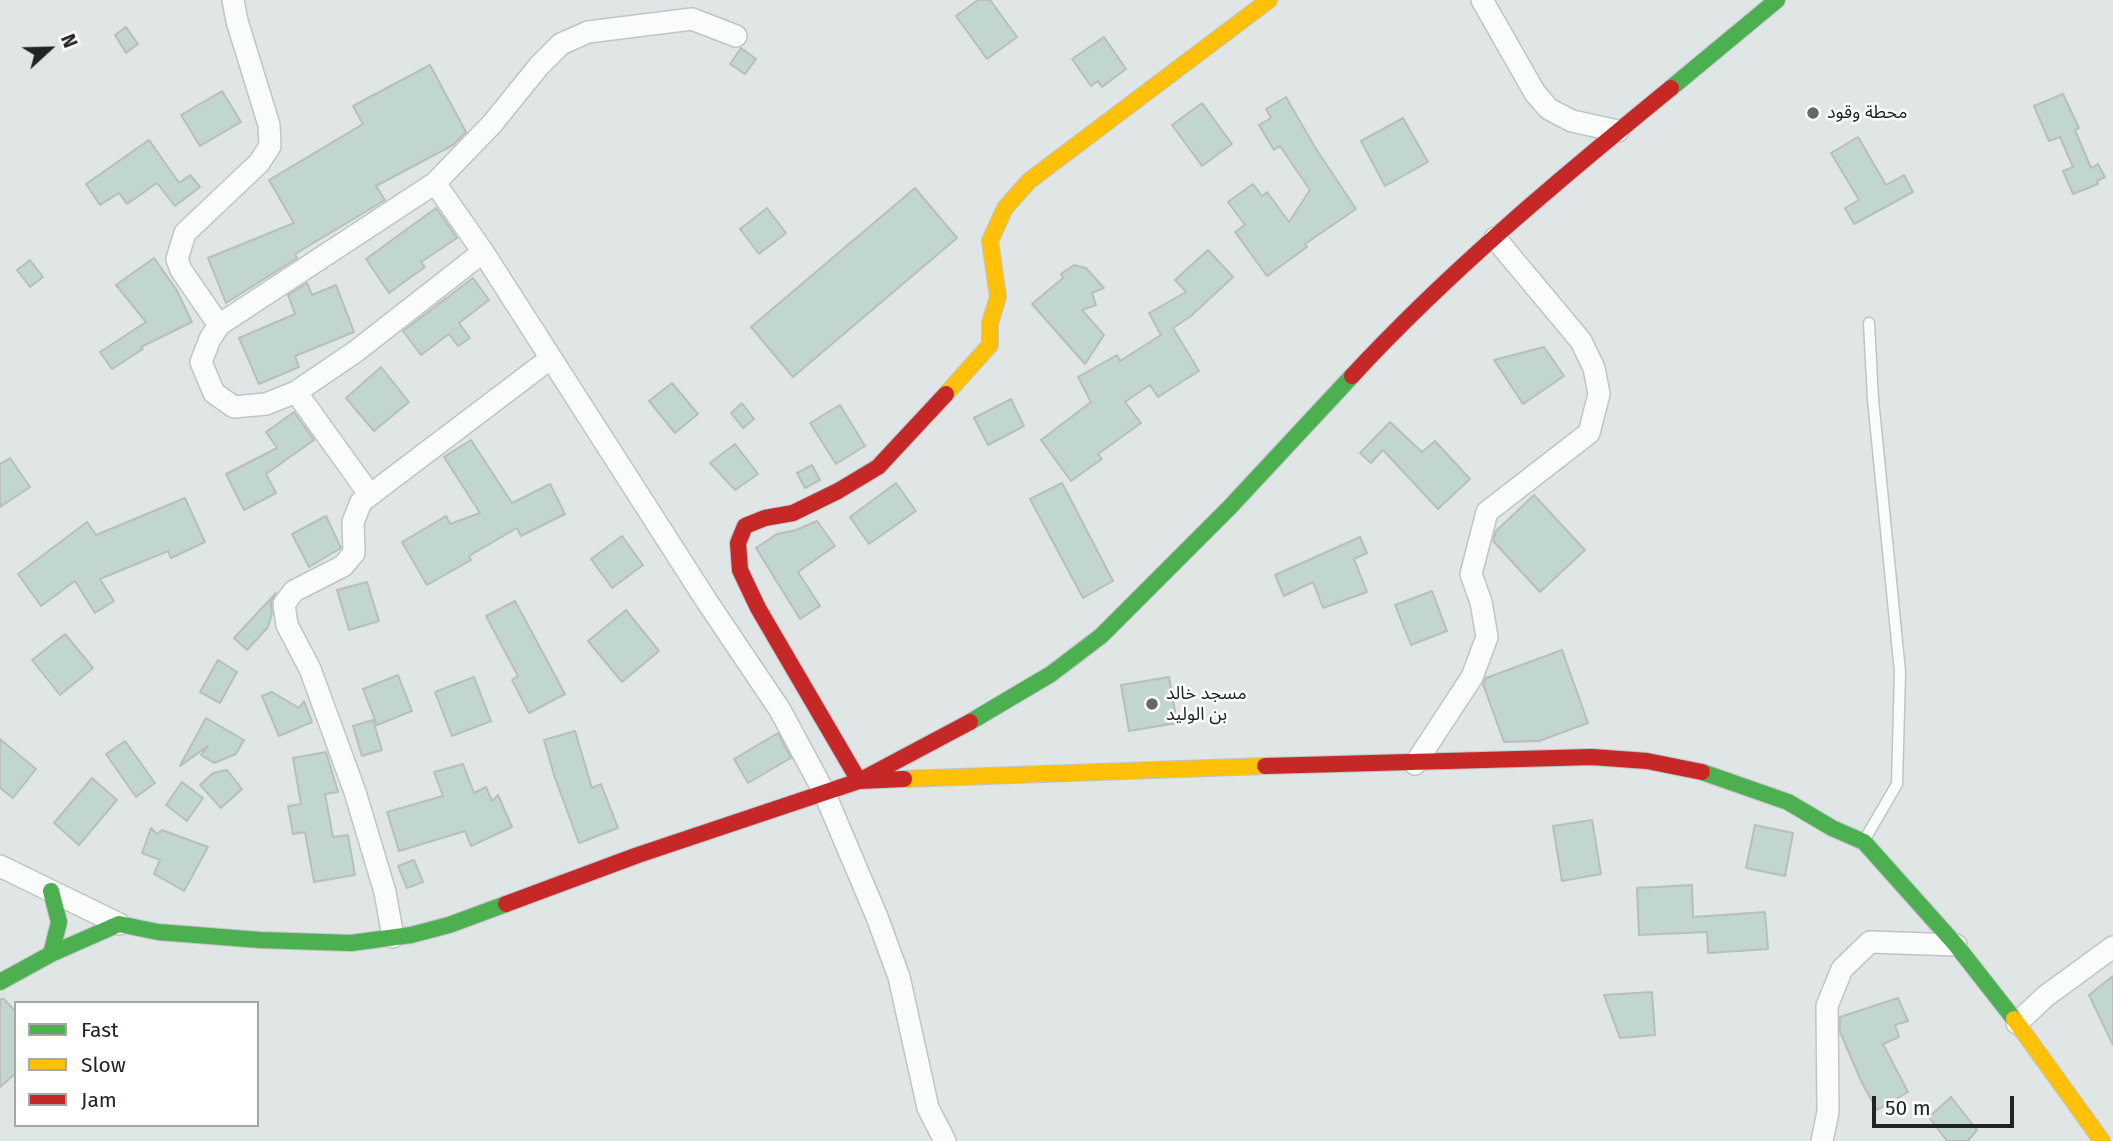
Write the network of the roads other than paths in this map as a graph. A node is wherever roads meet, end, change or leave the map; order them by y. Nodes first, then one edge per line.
1 (233, 0) edge
2 (1269, 0) edge
3 (1482, 0) edge
4 (1777, 0) edge
5 (736, 36) dead end
6 (1618, 131) junction
7 (435, 183) junction
8 (1495, 239) junction
9 (483, 252) junction
10 (1869, 324) dead end
11 (219, 325) junction
12 (551, 358) junction
13 (296, 393) junction
14 (370, 495) junction
15 (1415, 764) junction
16 (859, 781) junction
17 (824, 792) junction
18 (1864, 842) junction
19 (0, 866) edge
20 (51, 891) junction
21 (119, 924) junction
22 (393, 937) junction
23 (1956, 945) junction
24 (2113, 947) edge
25 (51, 954) junction
26 (0, 982) edge
27 (2017, 1023) junction
28 (945, 1141) edge
29 (1822, 1141) edge
30 (2102, 1141) edge

1 - 11 street
2 - 16 street
3 - 6 street
4 - 6 street
5 - 7 street
6 - 8 street
7 - 9 street
7 - 11 street
8 - 15 street
8 - 16 street
9 - 12 street
9 - 13 street
10 - 18 lane
11 - 13 street
12 - 14 street
12 - 17 street
13 - 14 street
14 - 22 street
15 - 16 street
15 - 18 street
16 - 17 street
17 - 22 street
17 - 28 street
18 - 23 street
19 - 20 street
20 - 21 street
20 - 25 street
21 - 22 street
21 - 25 street
23 - 27 street
23 - 29 street
24 - 27 street
25 - 26 street
27 - 30 street

